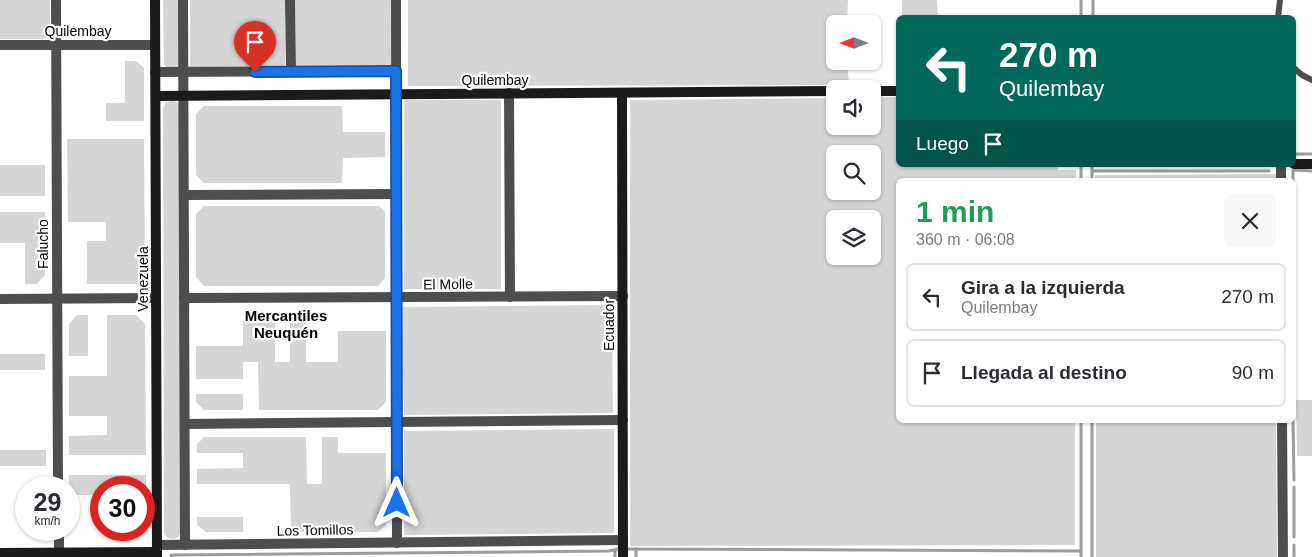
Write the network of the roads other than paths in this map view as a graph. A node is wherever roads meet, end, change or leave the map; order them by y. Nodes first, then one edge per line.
1 (56, 0) edge
2 (155, 0) edge
3 (183, 0) edge
4 (290, 0) edge
5 (396, 0) edge
6 (1280, 0) edge
7 (1278, 15) edge
8 (0, 45) edge
9 (56, 45) junction
10 (156, 45) junction
11 (1296, 70) edge
12 (396, 71) junction
13 (156, 72) junction
14 (184, 72) junction
15 (291, 72) junction
16 (1312, 80) edge
17 (826, 91) edge
18 (881, 91) edge
19 (896, 91) edge
20 (509, 93) junction
21 (622, 93) junction
22 (396, 94) junction
23 (184, 95) junction
24 (156, 96) junction
25 (1296, 164) edge
26 (1312, 164) edge
27 (396, 194) junction
28 (184, 195) junction
29 (623, 296) junction
30 (510, 297) junction
31 (58, 298) junction
32 (156, 298) junction
33 (184, 298) junction
34 (397, 298) junction
35 (0, 299) edge
36 (623, 420) junction
37 (397, 423) junction
38 (1282, 423) edge
39 (184, 424) junction
40 (58, 476) edge
41 (623, 540) junction
42 (59, 541) edge
43 (397, 543) junction
44 (185, 545) junction
45 (157, 552) edge
46 (0, 553) edge
47 (59, 553) junction
48 (623, 557) edge
49 (1283, 557) edge

1 - 9 street, Falucho
2 - 10 street, Venezuela
3 - 14 street
4 - 15 street
5 - 12 street
6 - 7 lane
8 - 9 street, Quilembay
9 - 10 street, Quilembay
9 - 31 street, Falucho
10 - 13 street, Venezuela
11 - 16 lane
12 - 15 street
12 - 22 street
13 - 14 street
13 - 24 street, Venezuela
14 - 15 street
14 - 23 street
17 - 21 street, Quilembay
18 - 19 street
20 - 21 street, Quilembay
20 - 22 street, Quilembay
20 - 30 street
21 - 29 street, Ecuador
22 - 23 street, Quilembay
22 - 27 street
23 - 24 street, Quilembay
23 - 28 street
24 - 32 street, Venezuela
25 - 26 street
27 - 28 street
27 - 34 street
28 - 33 street
29 - 30 street, El Molle
29 - 36 street, Ecuador
30 - 34 street, El Molle
31 - 32 street
31 - 35 street
31 - 40 street, Falucho
32 - 45 street, Venezuela
33 - 34 street, El Molle
33 - 39 street
34 - 37 street
36 - 37 street
36 - 41 street, Ecuador
37 - 39 street
37 - 43 street
38 - 49 street
39 - 44 street
41 - 43 street, Los Tomillos
41 - 48 street, Ecuador
42 - 47 street
43 - 44 street, Los Tomillos
44 - 45 street, Los Tomillos
45 - 47 street, Los Tomillos
46 - 47 street, Los Tomillos

